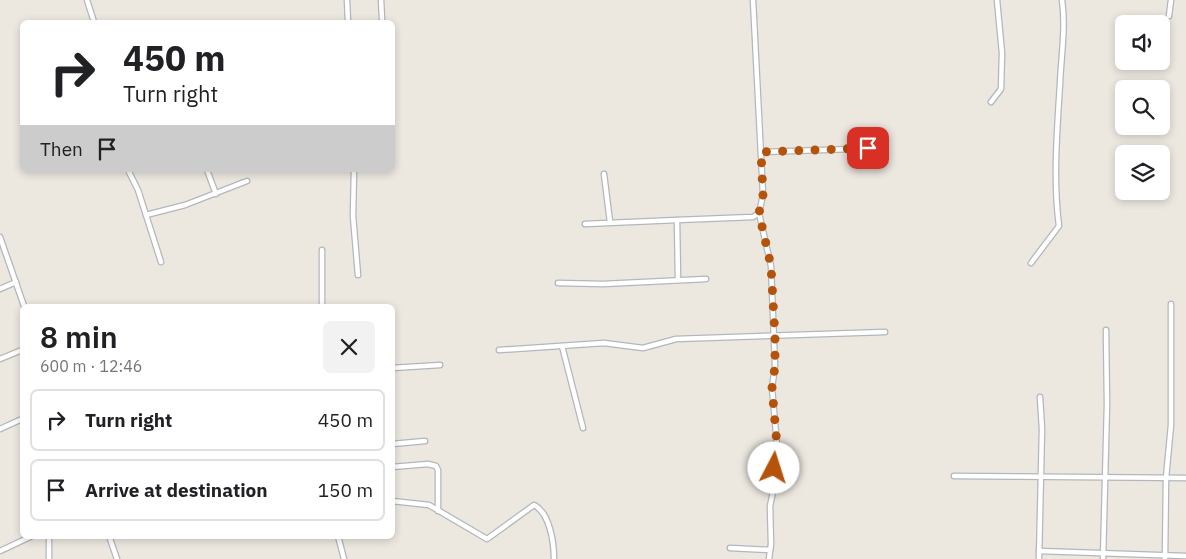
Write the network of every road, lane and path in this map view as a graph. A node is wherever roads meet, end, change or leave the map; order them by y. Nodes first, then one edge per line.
1 (87, 0) edge
2 (347, 0) edge
3 (381, 0) edge
4 (754, 0) edge
5 (997, 0) edge
6 (1062, 0) edge
7 (1171, 0) edge
8 (1169, 15) edge
9 (382, 19) dead end
10 (93, 20) edge
11 (348, 20) edge
12 (991, 102) dead end
13 (883, 148) dead end
14 (761, 152) junction
15 (129, 172) edge
16 (208, 172) edge
17 (354, 172) edge
18 (604, 174) dead end
19 (247, 182) dead end
20 (216, 194) junction
21 (759, 213) junction
22 (146, 215) junction
23 (677, 220) junction
24 (610, 222) junction
25 (585, 224) dead end
26 (0, 237) edge
27 (322, 250) dead end
28 (162, 262) dead end
29 (1031, 263) dead end
30 (358, 275) dead end
31 (706, 279) dead end
32 (678, 280) junction
33 (16, 282) junction
34 (558, 283) dead end
35 (0, 289) edge
36 (23, 304) edge
37 (322, 304) edge
38 (1171, 304) dead end
39 (1106, 330) dead end
40 (885, 332) dead end
41 (775, 336) junction
42 (562, 346) junction
43 (499, 350) dead end
44 (20, 351) edge
45 (0, 360) edge
46 (440, 365) dead end
47 (395, 368) edge
48 (1040, 397) dead end
49 (20, 420) edge
50 (583, 428) dead end
51 (0, 429) edge
52 (425, 441) dead end
53 (395, 444) edge
54 (395, 468) edge
55 (954, 476) dead end
56 (1040, 476) junction
57 (1106, 477) junction
58 (1166, 478) junction
59 (1186, 478) edge
60 (395, 501) edge
61 (438, 511) junction
62 (26, 539) edge
63 (49, 539) edge
64 (110, 539) edge
65 (339, 539) edge
66 (730, 548) dead end
67 (770, 550) junction
68 (0, 551) edge
69 (1039, 551) junction
70 (1103, 556) edge
71 (1186, 556) edge
72 (1165, 557) edge
73 (49, 559) edge
74 (117, 559) edge
75 (344, 559) edge
76 (554, 559) edge
77 (769, 559) edge
78 (1039, 559) edge

1 - 10 street
2 - 11 street
3 - 9 street
4 - 14 street
5 - 12 street
6 - 29 street
7 - 8 street
13 - 14 street
14 - 21 street
15 - 22 street
16 - 20 street
17 - 30 street
18 - 24 street
19 - 20 street
20 - 22 street
21 - 23 street
21 - 41 street
22 - 28 street
23 - 24 street
23 - 32 street
24 - 25 street
26 - 33 street
27 - 37 street
31 - 32 street
32 - 34 street
33 - 35 street
33 - 36 street
38 - 58 street
39 - 57 street
40 - 41 street
41 - 42 street
41 - 67 street
42 - 43 street
42 - 50 street
44 - 45 street
46 - 47 street
48 - 56 street
49 - 51 street
52 - 53 street
54 - 61 street
55 - 56 street
56 - 57 street
56 - 69 street
57 - 58 street
57 - 70 street
58 - 59 street
58 - 72 street
60 - 61 street
61 - 76 street
62 - 68 street
63 - 73 street
64 - 74 street
65 - 75 street
66 - 67 street
67 - 77 street
69 - 70 street
69 - 78 street
70 - 72 street
71 - 72 street

